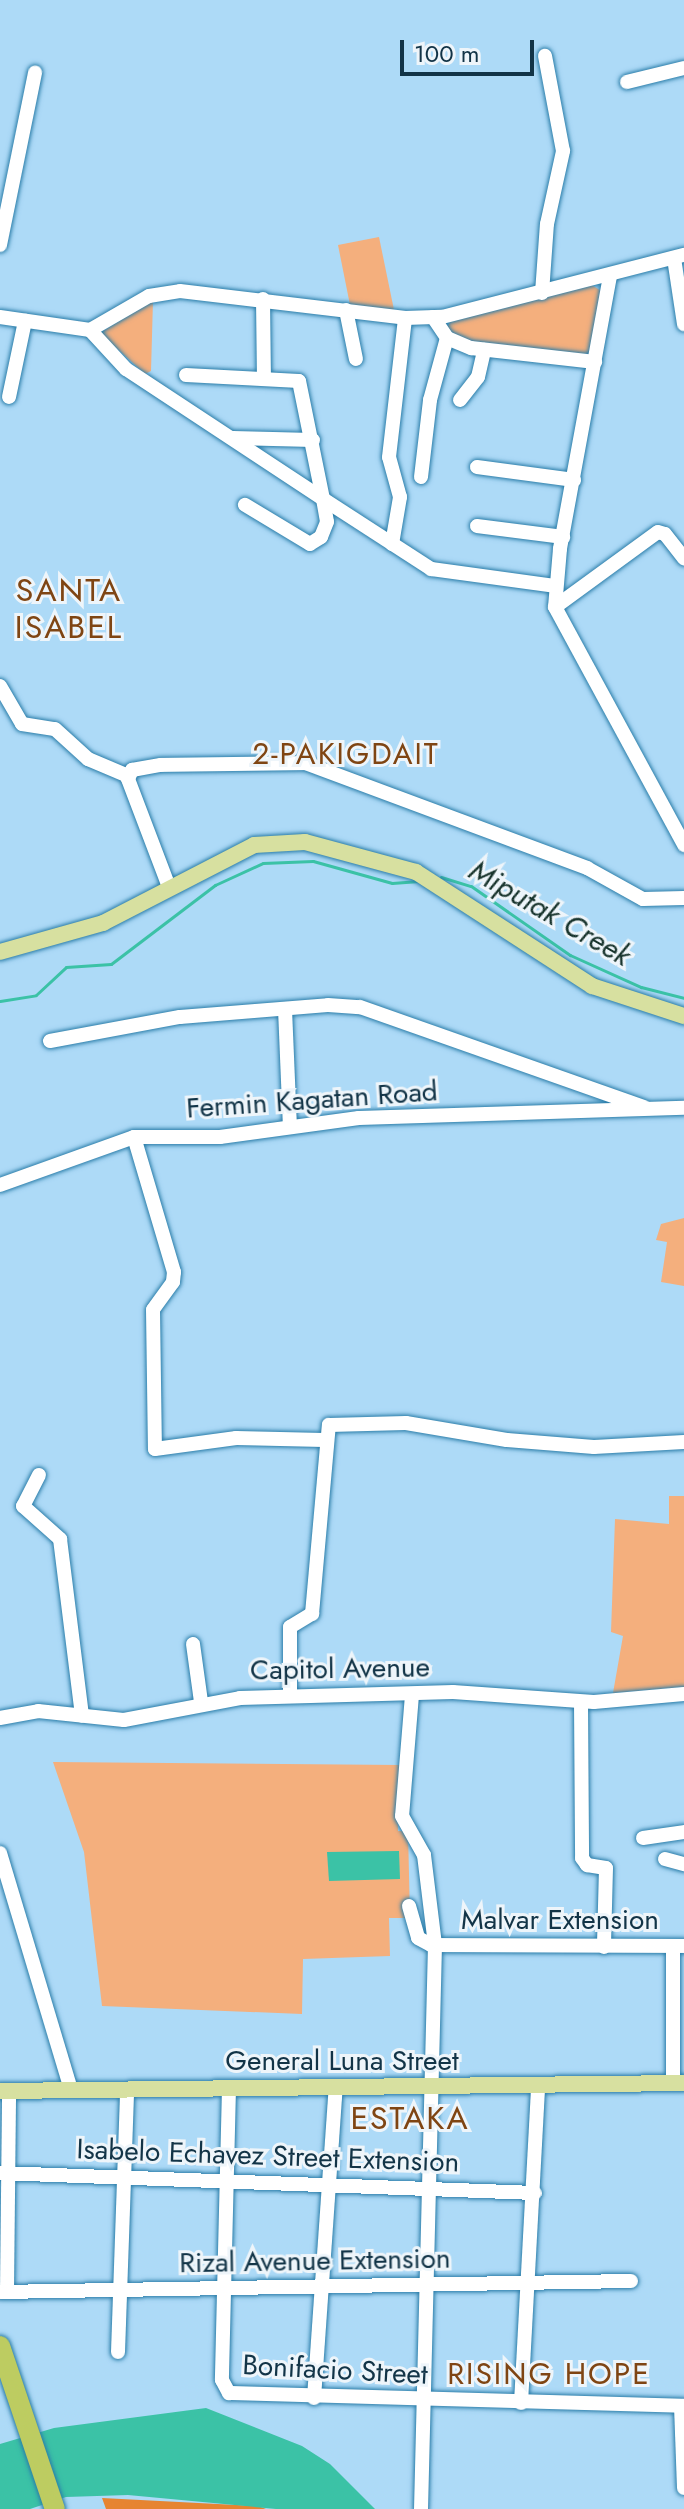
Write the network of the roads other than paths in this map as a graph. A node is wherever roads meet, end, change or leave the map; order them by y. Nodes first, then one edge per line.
1 (545, 56) dead end
2 (684, 68) edge
3 (35, 73) dead end
4 (627, 82) dead end
5 (0, 245) edge
6 (679, 257) edge
7 (610, 276) junction
8 (542, 293) junction
9 (263, 299) junction
10 (346, 310) junction
11 (0, 317) edge
12 (433, 317) junction
13 (405, 318) junction
14 (25, 321) junction
15 (684, 324) edge
16 (90, 330) junction
17 (447, 338) junction
18 (484, 350) junction
19 (356, 359) dead end
20 (595, 362) junction
21 (186, 375) dead end
22 (264, 378) junction
23 (9, 397) dead end
24 (460, 400) dead end
25 (231, 438) junction
26 (313, 440) junction
27 (477, 467) dead end
28 (421, 477) dead end
29 (574, 480) junction
30 (323, 499) junction
31 (245, 505) dead end
32 (477, 526) dead end
33 (563, 537) junction
34 (392, 544) junction
35 (684, 558) edge
36 (555, 586) junction
37 (555, 607) junction
38 (0, 686) edge
39 (128, 776) junction
40 (684, 845) edge
41 (169, 887) junction
42 (684, 898) edge
43 (0, 952) edge
44 (285, 1009) junction
45 (684, 1016) edge
46 (50, 1041) dead end
47 (684, 1108) edge
48 (652, 1110) junction
49 (290, 1126) junction
50 (134, 1137) junction
51 (0, 1185) edge
52 (324, 1440) junction
53 (684, 1442) edge
54 (39, 1475) dead end
55 (193, 1644) dead end
56 (684, 1694) edge
57 (412, 1695) junction
58 (290, 1696) junction
59 (201, 1702) junction
60 (581, 1702) junction
61 (82, 1716) junction
62 (0, 1718) edge
63 (684, 1832) edge
64 (643, 1838) dead end
65 (0, 1854) edge
66 (665, 1859) dead end
67 (684, 1864) edge
68 (409, 1906) dead end
69 (435, 1945) junction
70 (678, 1946) edge
71 (604, 1947) junction
72 (678, 2083) edge
73 (430, 2086) junction
74 (538, 2086) junction
75 (336, 2087) junction
76 (229, 2088) junction
77 (127, 2089) junction
78 (71, 2090) junction
79 (5, 2091) edge
80 (3, 2173) edge
81 (124, 2177) junction
82 (226, 2181) junction
83 (330, 2182) junction
84 (429, 2186) junction
85 (535, 2193) junction
86 (631, 2281) dead end
87 (527, 2282) junction
88 (427, 2284) junction
89 (323, 2286) junction
90 (225, 2289) junction
91 (122, 2290) junction
92 (3, 2292) edge
93 (2, 2351) edge
94 (118, 2352) dead end
95 (314, 2398) junction
96 (424, 2401) junction
97 (521, 2403) junction
98 (682, 2406) edge
99 (682, 2488) edge
100 (55, 2507) edge
101 (421, 2509) edge

1 - 8 street
2 - 4 street
3 - 5 street
6 - 7 street
6 - 15 street
7 - 8 street
7 - 20 street
8 - 12 street
9 - 10 street
9 - 16 street
9 - 22 street
10 - 13 street
10 - 19 street
11 - 14 street
12 - 13 street
12 - 17 street
13 - 34 street
14 - 16 street
14 - 23 street
16 - 25 street
17 - 18 street
17 - 28 street
18 - 20 street
18 - 24 street
20 - 29 street
21 - 22 street
22 - 26 street
25 - 26 street
25 - 30 street
26 - 30 street
27 - 29 street
29 - 33 street
30 - 31 street
30 - 34 street
32 - 33 street
33 - 36 street
34 - 36 street
35 - 37 street
36 - 37 street
37 - 40 street
38 - 39 street
39 - 41 street
39 - 42 street
41 - 43 main road
41 - 45 main road
44 - 46 street
44 - 48 street
44 - 49 street
47 - 48 street, Fermin Kagatan Road
48 - 49 street, Fermin Kagatan Road
49 - 50 street, Fermin Kagatan Road
50 - 51 street, Fermin Kagatan Road
50 - 52 street
52 - 53 street
52 - 58 street
54 - 61 street
55 - 59 street
56 - 60 street, Capitol Avenue
57 - 58 street, Capitol Avenue
57 - 60 street, Capitol Avenue
57 - 69 street
58 - 59 street, Capitol Avenue
59 - 61 street, Capitol Avenue
60 - 71 street
61 - 62 street, Capitol Avenue
63 - 64 street
65 - 78 street
66 - 67 street
68 - 69 street
69 - 71 street, Malvar Extension
69 - 73 street
70 - 71 street, Malvar Extension
70 - 72 street
72 - 74 main road, General Luna Street
73 - 74 main road, General Luna Street
73 - 75 main road, General Luna Street
73 - 84 street
74 - 85 street
75 - 76 main road, General Luna Street
75 - 83 street
76 - 77 main road, General Luna Street
76 - 82 street
77 - 78 main road, General Luna Street
77 - 81 street
78 - 79 main road, General Luna Street
79 - 80 street
80 - 81 street, Isabelo Echavez Street Extension
80 - 92 street
81 - 82 street, Isabelo Echavez Street Extension
81 - 91 street
82 - 83 street, Isabelo Echavez Street Extension
82 - 90 street
83 - 84 street, Isabelo Echavez Street Extension
83 - 89 street
84 - 85 street, Isabelo Echavez Street Extension
84 - 88 street
85 - 87 street
86 - 87 street, Rizal Avenue Extension
87 - 88 street, Rizal Avenue Extension
87 - 97 street
88 - 89 street, Rizal Avenue Extension
88 - 96 street
89 - 90 street, Rizal Avenue Extension
89 - 95 street
90 - 91 street, Rizal Avenue Extension
90 - 95 street, Bonifacio Street
91 - 92 street, Rizal Avenue Extension
91 - 94 street
93 - 100 highway
95 - 96 street, Bonifacio Street
96 - 97 street, Bonifacio Street
96 - 101 street
97 - 98 street, Bonifacio Street
98 - 99 street

